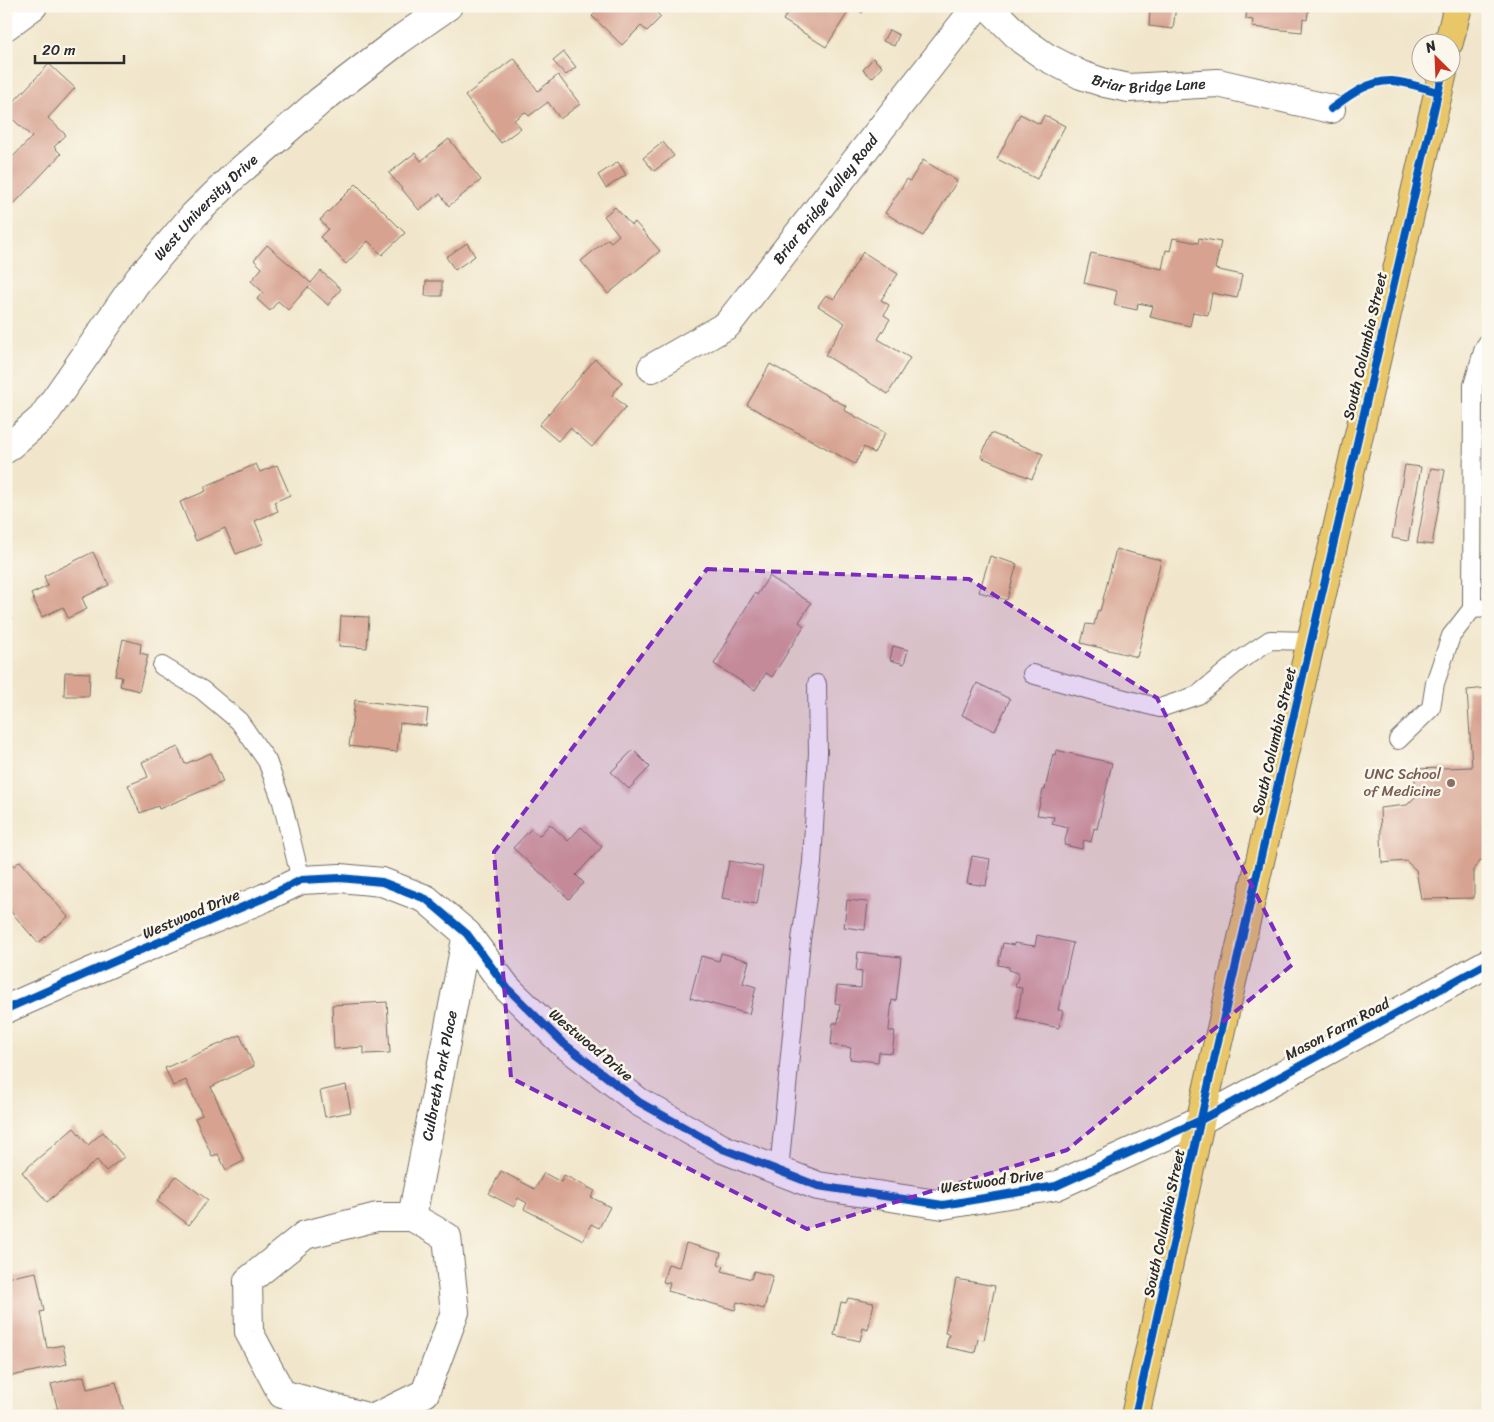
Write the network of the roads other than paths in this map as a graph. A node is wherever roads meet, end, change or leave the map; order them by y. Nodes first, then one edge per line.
1 (33, 6) edge
2 (448, 6) edge
3 (977, 6) edge
4 (988, 6) edge
5 (1458, 6) edge
6 (6, 26) edge
7 (1452, 32) edge
8 (1440, 82) edge
9 (1331, 109) dead end
10 (1488, 342) edge
11 (652, 368) dead end
12 (6, 449) edge
13 (1480, 608) edge
14 (1311, 641) junction
15 (162, 666) dead end
16 (1032, 674) dead end
17 (817, 684) dead end
18 (1398, 740) dead end
19 (301, 880) junction
20 (467, 934) junction
21 (1488, 963) edge
22 (6, 1009) edge
23 (1200, 1120) junction
24 (779, 1171) junction
25 (412, 1217) junction
26 (363, 1416) edge
27 (378, 1416) edge
28 (1135, 1416) edge

1 - 6 street
2 - 12 street, West University Drive
3 - 11 street, Briar Bridge Valley Road
4 - 9 street, Briar Bridge Lane
5 - 7 main road
8 - 14 main road, South Columbia Street
10 - 13 lane
13 - 18 lane
14 - 16 lane
14 - 23 main road, South Columbia Street
15 - 19 lane
17 - 24 lane
19 - 20 street, Westwood Drive
19 - 22 street, Westwood Drive
20 - 24 street, Westwood Drive
20 - 25 street, Culbreth Park Place
21 - 23 street, Mason Farm Road
23 - 24 street, Westwood Drive
23 - 28 main road, South Columbia Street
25 - 26 street
25 - 27 street

